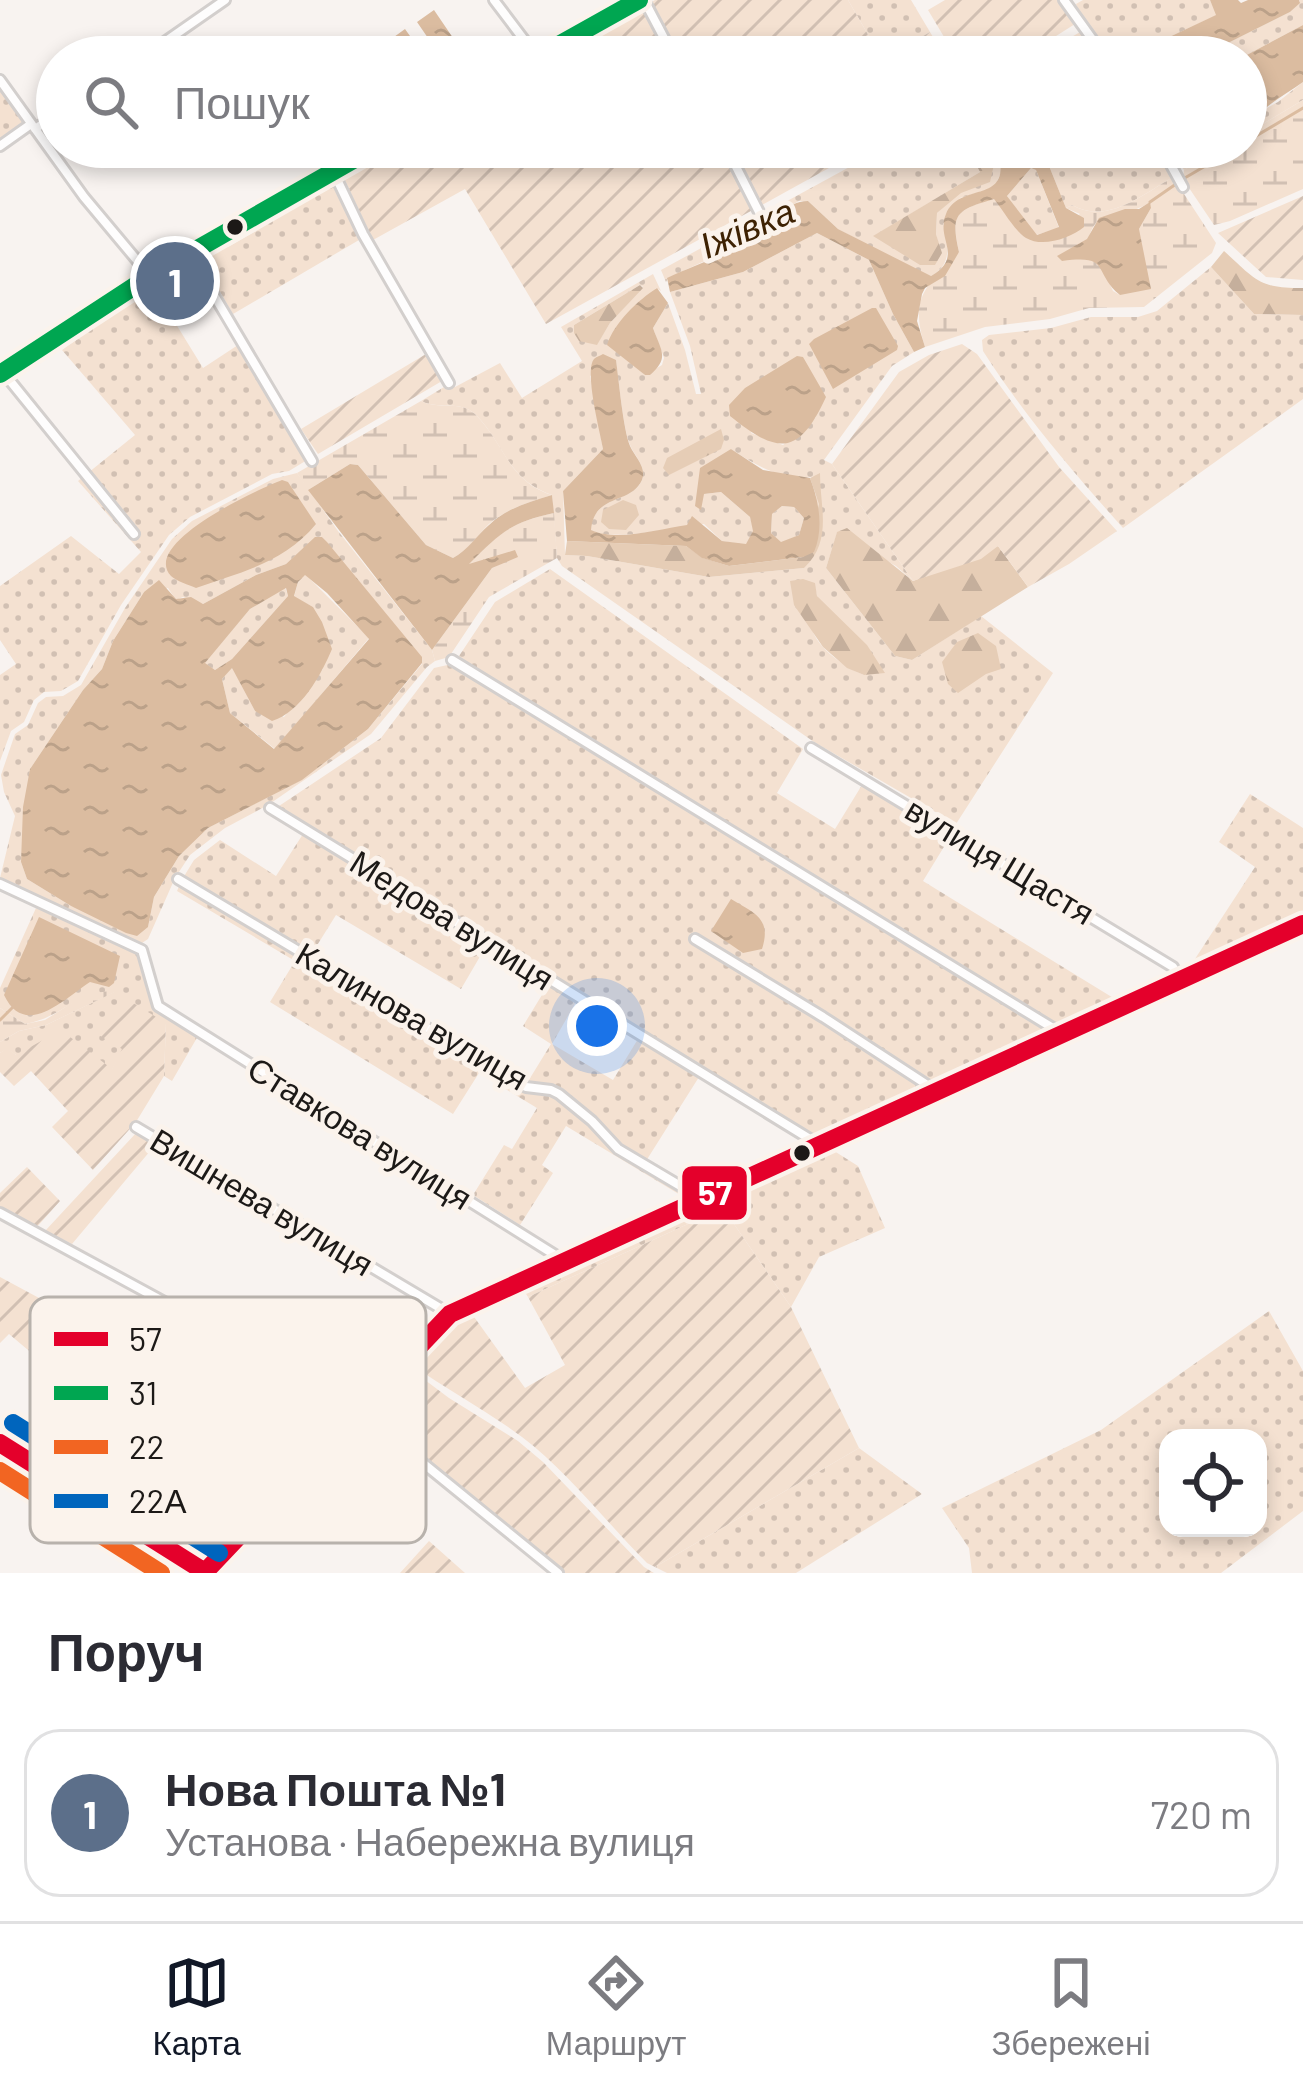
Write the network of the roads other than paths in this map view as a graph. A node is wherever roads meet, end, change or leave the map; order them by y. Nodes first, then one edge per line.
1 (225, 0) edge
2 (494, 0) edge
3 (642, 0) edge
4 (1064, 0) edge
5 (173, 36) edge
6 (521, 36) edge
7 (576, 36) edge
8 (662, 36) edge
9 (1089, 36) edge
10 (0, 80) edge
11 (36, 124) edge
12 (33, 126) junction
13 (36, 130) edge
14 (0, 146) edge
15 (63, 168) edge
16 (338, 168) edge
17 (737, 168) edge
18 (1173, 168) edge
19 (333, 171) junction
20 (1183, 187) dead end
21 (760, 212) dead end
22 (189, 253) junction
23 (150, 276) junction
24 (1, 373) edge
25 (449, 383) dead end
26 (312, 461) dead end
27 (134, 534) dead end
28 (452, 660) dead end
29 (812, 748) dead end
30 (270, 808) dead end
31 (178, 879) dead end
32 (0, 884) edge
33 (1303, 924) edge
34 (694, 939) dead end
35 (1181, 981) junction
36 (1063, 1033) junction
37 (936, 1091) junction
38 (136, 1127) dead end
39 (818, 1144) junction
40 (700, 1198) junction
41 (0, 1213) edge
42 (562, 1260) junction
43 (155, 1297) edge
44 (421, 1297) edge
45 (426, 1300) edge
46 (450, 1314) junction
47 (426, 1340) edge
48 (0, 1443) edge
49 (30, 1462) edge
50 (426, 1466) edge
51 (157, 1543) edge
52 (233, 1543) edge
53 (204, 1573) edge
54 (558, 1573) edge

1 - 5 street
2 - 6 street
3 - 7 street
3 - 8 street
4 - 9 street
10 - 12 street
11 - 12 street
12 - 13 street
12 - 14 street
15 - 23 street
16 - 19 street
17 - 21 street
18 - 20 street
19 - 22 street
19 - 25 street
22 - 23 street
22 - 26 street
23 - 24 street
24 - 27 street
28 - 36 street
29 - 35 street, вулиця Щастя
30 - 39 street, Медова вулиця
31 - 40 street, Калинова вулиця
32 - 42 street, Ставкова вулиця
33 - 35 street
34 - 37 street
35 - 36 street
36 - 37 street
37 - 39 street
38 - 44 street, Вишнева вулиця
39 - 40 street
40 - 42 street
41 - 43 street
42 - 46 street
45 - 46 street, Вишнева вулиця
46 - 47 street
48 - 49 main road
50 - 54 street
51 - 53 main road
52 - 53 street

